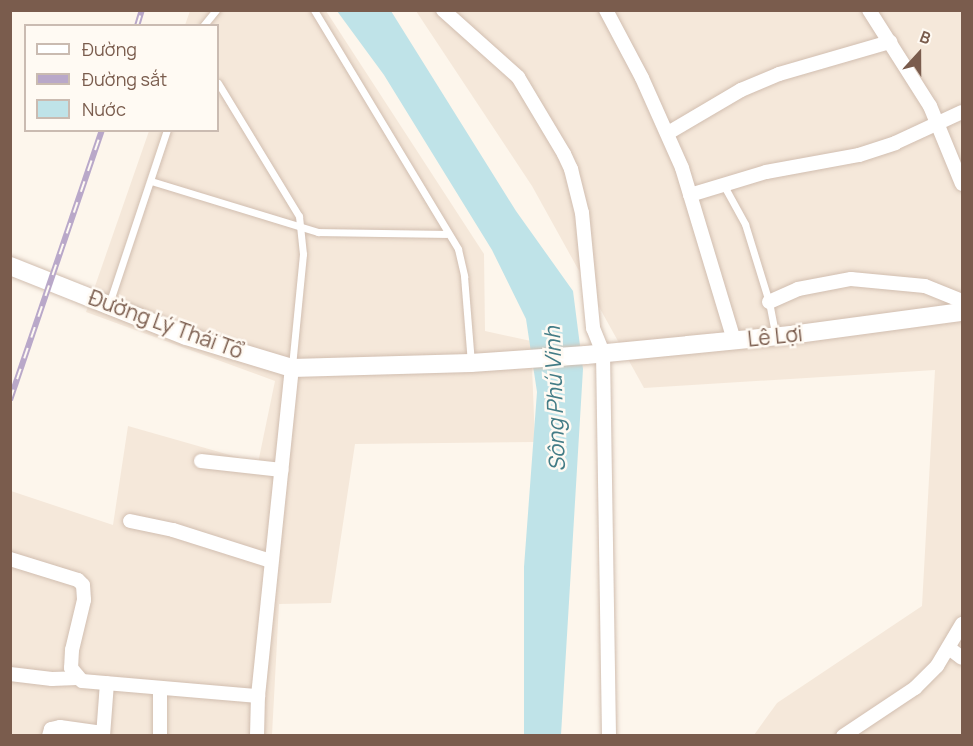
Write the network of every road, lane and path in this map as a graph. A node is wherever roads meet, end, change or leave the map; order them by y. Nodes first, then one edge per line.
1 (216, 10) edge
2 (314, 10) edge
3 (443, 10) edge
4 (606, 10) edge
5 (869, 10) edge
6 (205, 24) edge
7 (890, 42) junction
8 (219, 85) edge
9 (963, 112) edge
10 (937, 122) junction
11 (166, 132) edge
12 (668, 134) junction
13 (150, 181) junction
14 (723, 184) junction
15 (963, 184) edge
16 (690, 195) junction
17 (302, 228) junction
18 (446, 234) junction
19 (10, 266) edge
20 (963, 301) edge
21 (769, 302) junction
22 (109, 304) junction
23 (963, 312) edge
24 (775, 336) junction
25 (734, 340) junction
26 (594, 354) junction
27 (504, 361) joint
28 (471, 363) junction
29 (292, 368) junction
30 (201, 461) dead end
31 (281, 470) junction
32 (130, 521) dead end
33 (10, 559) edge
34 (271, 561) junction
35 (963, 624) edge
36 (949, 648) junction
37 (963, 658) edge
38 (10, 674) edge
39 (76, 678) junction
40 (107, 683) junction
41 (160, 688) junction
42 (258, 696) junction
43 (103, 734) edge
44 (49, 735) edge
45 (160, 735) edge
46 (257, 735) edge
47 (609, 735) edge
48 (843, 735) edge

1 - 6 lane
2 - 18 lane
3 - 26 street
4 - 12 street
5 - 7 street
7 - 10 street
7 - 12 street
8 - 17 lane
9 - 10 street
10 - 14 street
10 - 15 street
11 - 13 lane
12 - 16 street
13 - 17 lane
13 - 22 lane
14 - 16 street
14 - 21 lane
16 - 25 street
17 - 18 lane
17 - 29 lane
18 - 28 lane
19 - 22 main road, Đường Lý Thái Tổ
20 - 21 street
21 - 24 lane
22 - 29 main road, Đường Lý Thái Tổ
23 - 24 main road, Lê Lợi
24 - 25 main road, Lê Lợi
25 - 26 main road, Lê Lợi
26 - 27 main road, Lê Lợi
26 - 47 street
27 - 28 main road, Đường Lý Thái Tổ
28 - 29 main road, Đường Lý Thái Tổ
29 - 31 street
30 - 31 street
31 - 34 street
32 - 34 street
33 - 39 street
34 - 42 street
35 - 36 street
36 - 37 street
36 - 48 street
38 - 39 street
39 - 40 street
40 - 41 street
40 - 43 street
41 - 42 street
41 - 45 street
42 - 46 street
43 - 44 street

